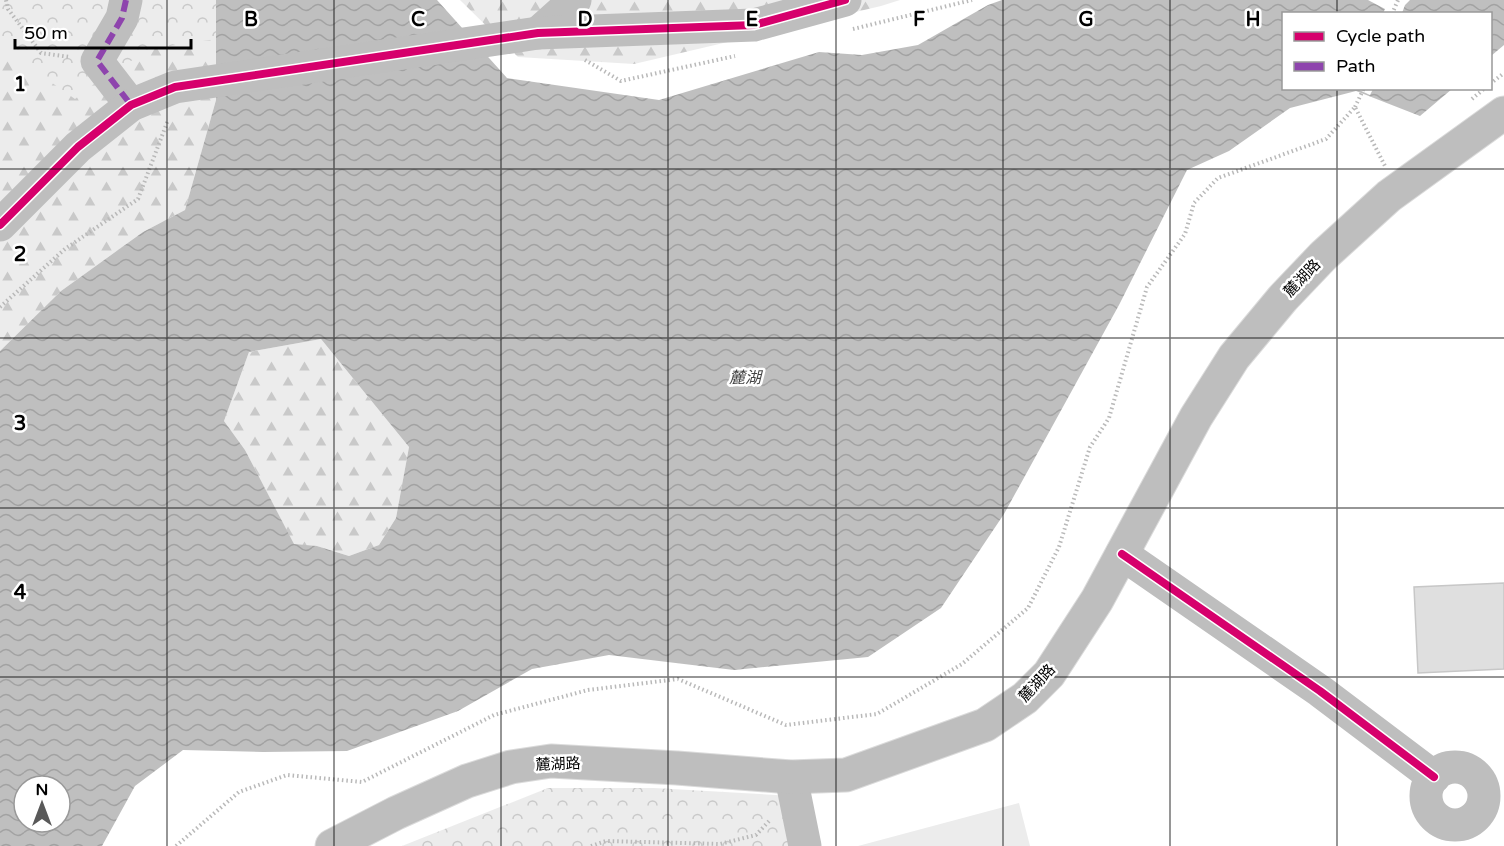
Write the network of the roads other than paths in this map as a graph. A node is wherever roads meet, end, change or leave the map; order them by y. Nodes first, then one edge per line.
1 (126, 0) edge
2 (575, 0) edge
3 (845, 0) edge
4 (538, 33) junction
5 (131, 105) junction
6 (1504, 113) edge
7 (0, 225) edge
8 (1122, 554) junction
9 (791, 777) junction
10 (1434, 777) junction
11 (1455, 835) edge
12 (332, 846) edge
13 (806, 846) edge

1 - 5 street
2 - 4 street
3 - 4 street
4 - 5 street
5 - 7 street
6 - 8 street, 麓湖路
8 - 9 street, 麓湖路
8 - 10 street
9 - 12 street, 麓湖路
9 - 13 street
10 - 11 street
10 - 11 street

